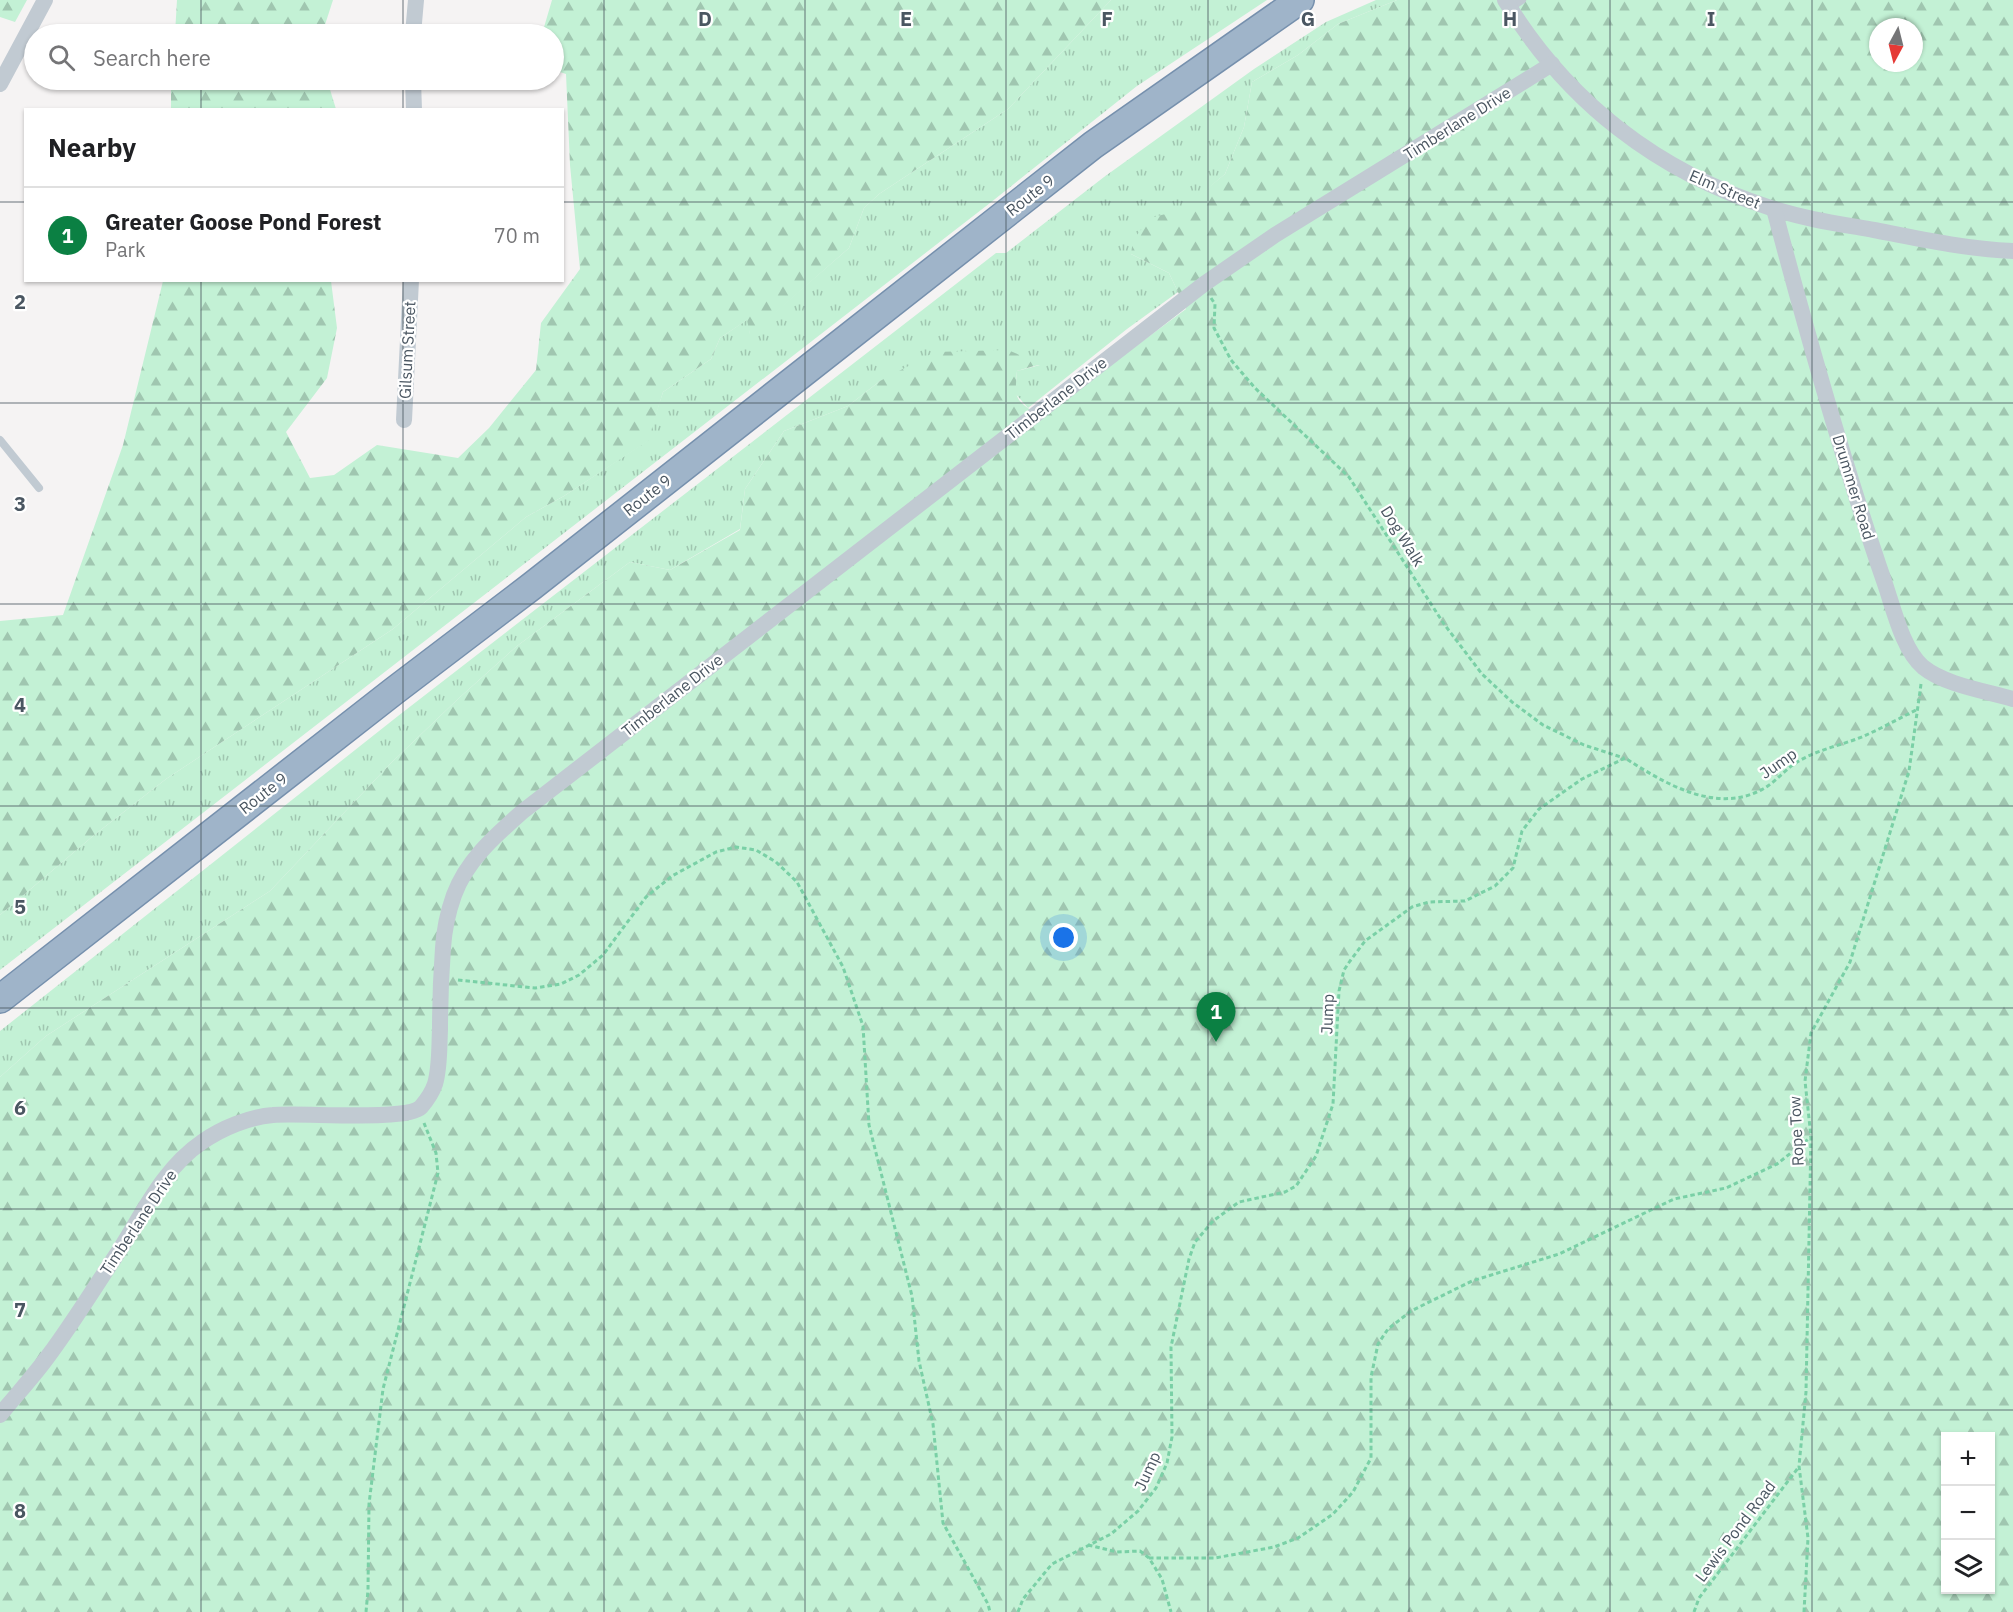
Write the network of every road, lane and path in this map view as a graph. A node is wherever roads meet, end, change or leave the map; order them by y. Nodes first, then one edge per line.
1 (45, 0) edge
2 (416, 0) edge
3 (1300, 0) edge
4 (1512, 3) edge
5 (32, 24) edge
6 (414, 24) edge
7 (24, 39) edge
8 (1552, 64) junction
9 (0, 84) edge
10 (413, 90) edge
11 (414, 108) edge
12 (1774, 209) junction
13 (2013, 252) edge
14 (411, 282) edge
15 (1204, 284) junction
16 (404, 420) dead end
17 (0, 440) edge
18 (39, 488) dead end
19 (1924, 668) junction
20 (2013, 699) edge
21 (1918, 709) junction
22 (1625, 758) junction
23 (441, 978) junction
24 (0, 999) edge
25 (418, 1110) junction
26 (1811, 1137) junction
27 (0, 1415) edge
28 (1799, 1466) junction
29 (1086, 1545) junction
30 (1149, 1557) junction
31 (366, 1612) edge
32 (990, 1612) edge
33 (1018, 1612) edge
34 (1171, 1612) edge
35 (1694, 1612) edge
36 (1804, 1612) edge

1 - 5 street
2 - 6 street
3 - 24 highway, Route 9
4 - 8 street, Elm Street
7 - 9 street
8 - 12 street, Elm Street
8 - 15 street, Timberlane Drive
10 - 11 street
12 - 13 street, Elm Street
12 - 19 street, Drummer Road
14 - 16 street, Gilsum Street
15 - 22 path, Dog Walk
15 - 23 street, Timberlane Drive
17 - 18 lane
19 - 20 street, Drummer Road
19 - 21 path, Rope Tow
21 - 22 path, Jump
21 - 26 path, Rope Tow
22 - 29 path, Jump
23 - 25 street, Timberlane Drive
23 - 32 path
25 - 27 street, Timberlane Drive
25 - 31 path
26 - 28 path, Rope Tow
26 - 30 path
28 - 35 path, Lewis Pond Road
28 - 36 path, Rope Tow
29 - 30 path
29 - 33 path, Jump
30 - 34 path

